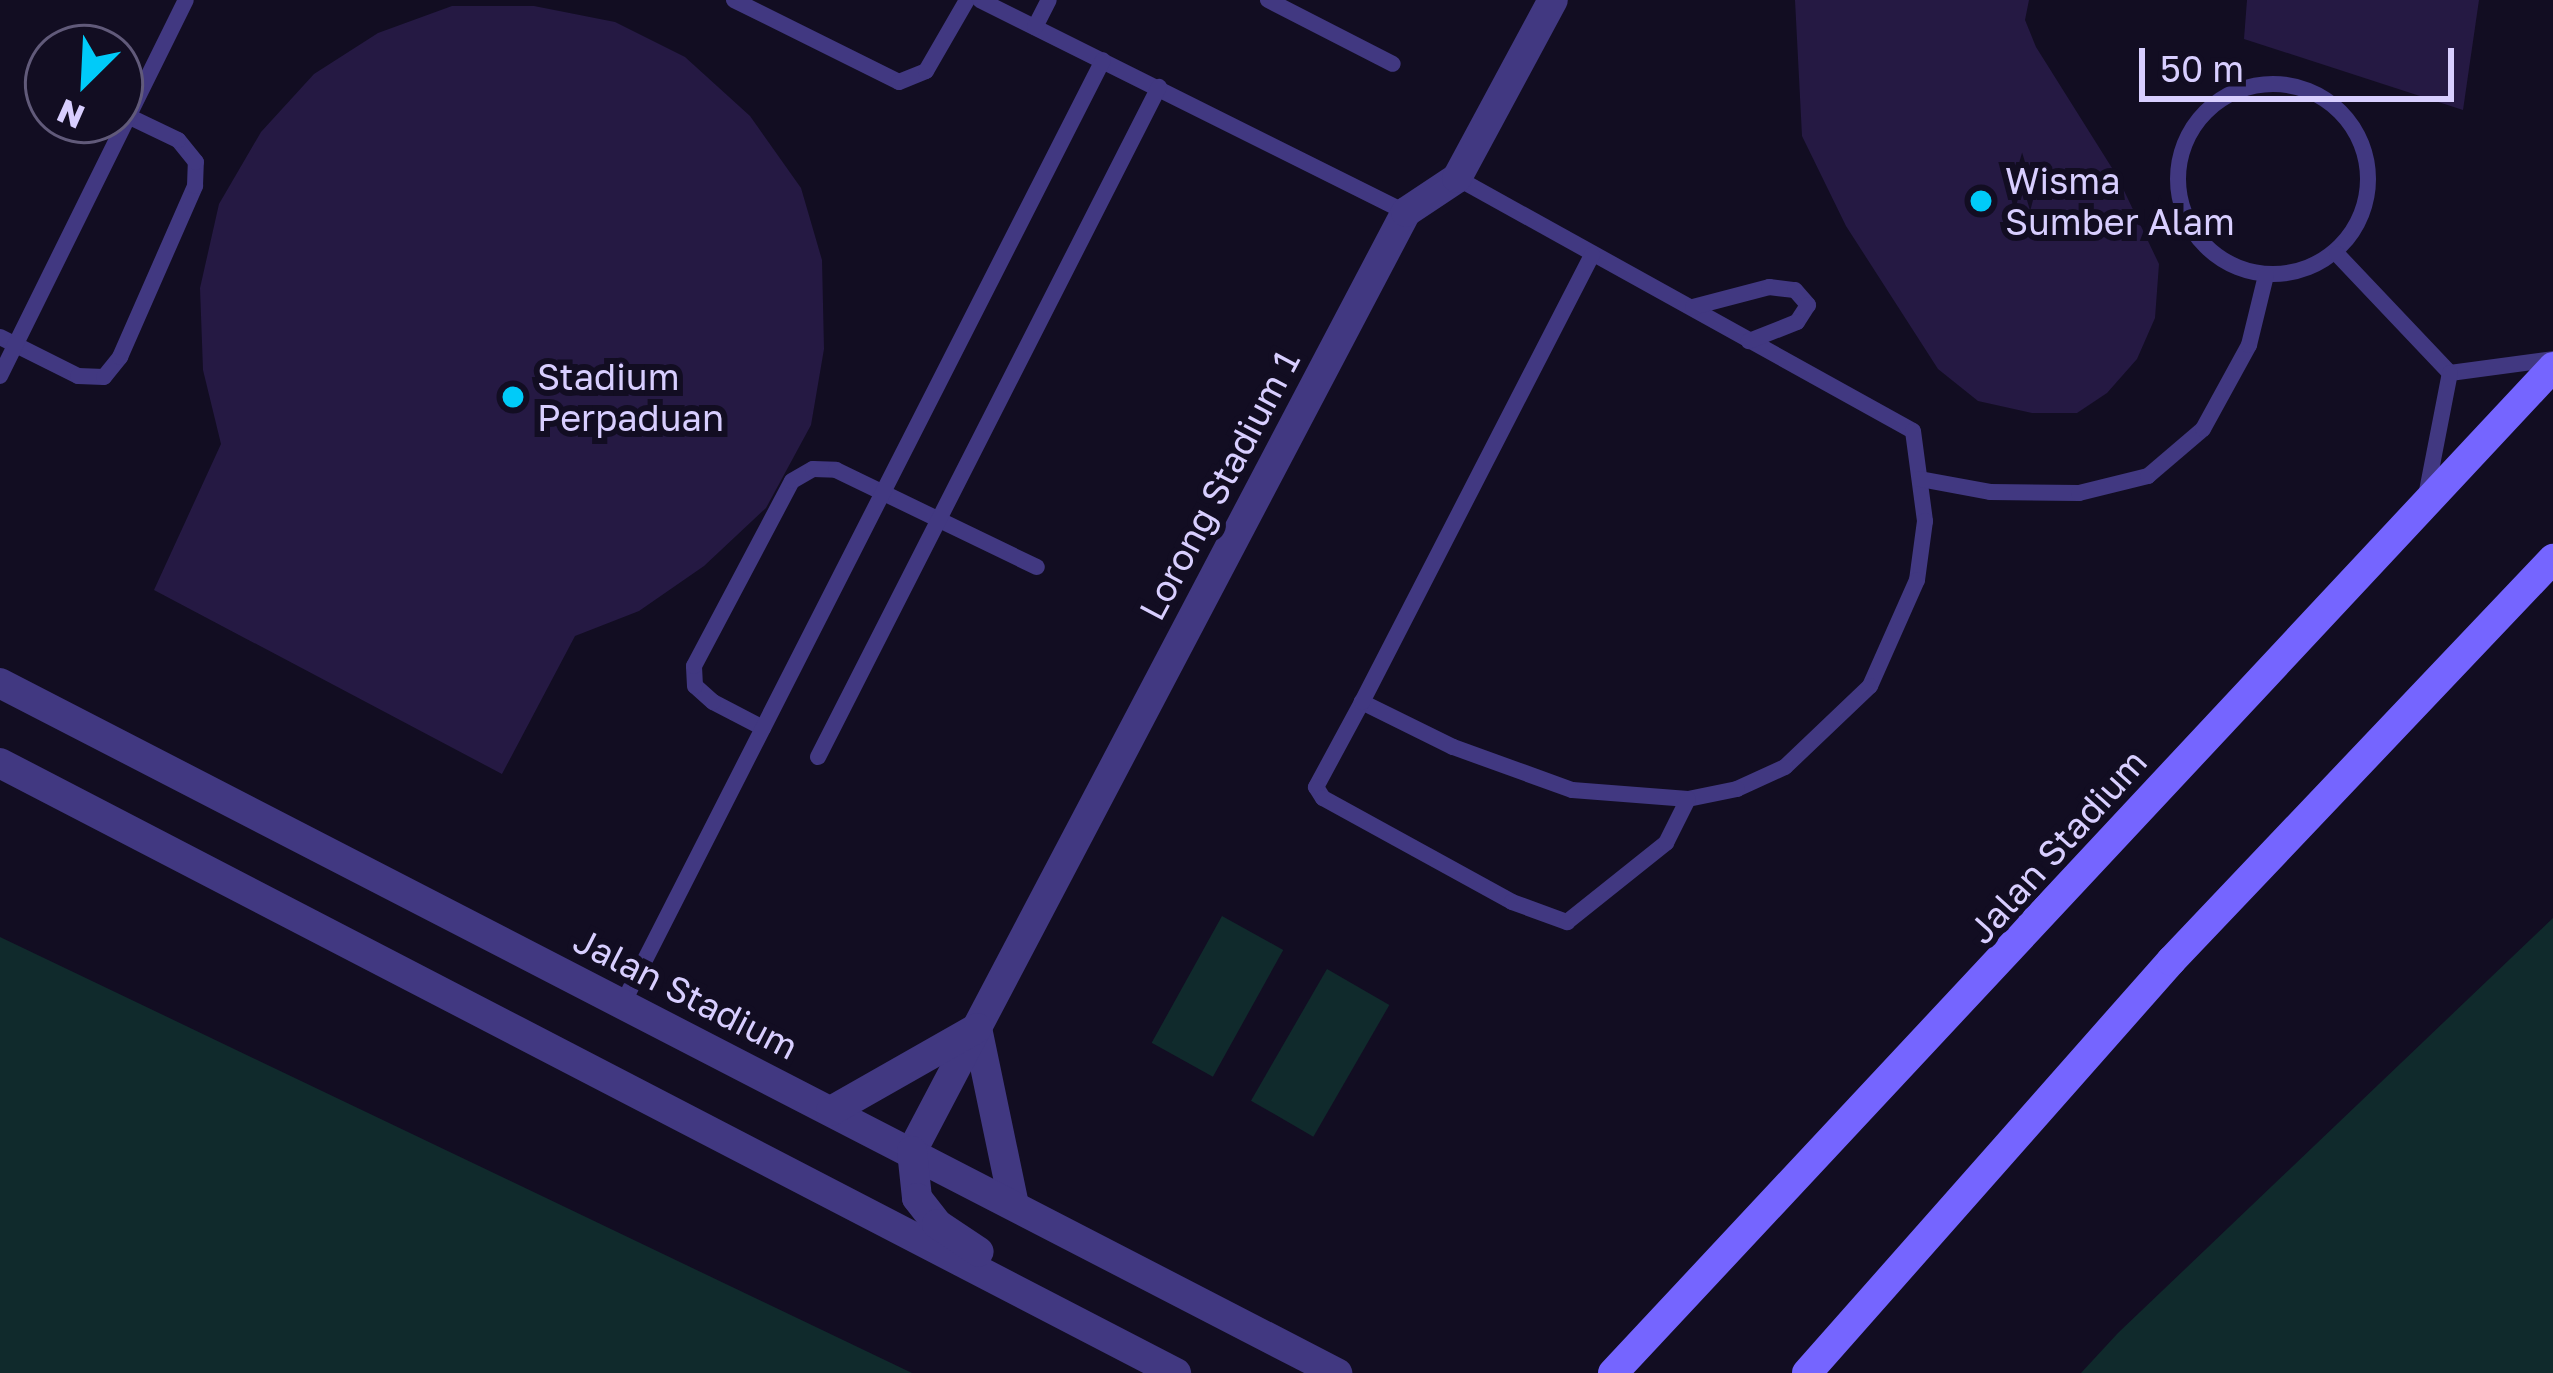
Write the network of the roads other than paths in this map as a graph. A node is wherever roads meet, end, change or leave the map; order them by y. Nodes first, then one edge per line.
1 (186, 0) edge
2 (734, 0) edge
3 (967, 0) edge
4 (980, 0) edge
5 (1049, 0) edge
6 (1268, 0) edge
7 (1552, 0) edge
8 (1035, 27) junction
9 (1103, 61) junction
10 (1393, 64) dead end
11 (144, 84) edge
12 (1159, 87) junction
13 (144, 124) edge
14 (113, 144) edge
15 (1457, 178) junction
16 (1406, 212) junction
17 (2337, 254) junction
18 (1592, 255) junction
19 (2266, 275) junction
20 (1693, 307) junction
21 (8, 341) edge
22 (1749, 341) junction
23 (2553, 363) edge
24 (2450, 373) junction
25 (0, 376) edge
26 (1920, 479) junction
27 (881, 491) junction
28 (2425, 498) junction
29 (939, 519) junction
30 (2553, 560) edge
31 (1037, 567) dead end
32 (0, 682) edge
33 (1362, 702) junction
34 (763, 728) junction
35 (818, 757) dead end
36 (0, 763) edge
37 (1688, 799) junction
38 (622, 1005) junction
39 (977, 1028) junction
40 (831, 1111) junction
41 (912, 1151) junction
42 (1014, 1205) junction
43 (1017, 1290) junction
44 (1176, 1373) edge
45 (1337, 1373) edge
46 (1613, 1373) edge
47 (1807, 1373) edge

1 - 11 lane
2 - 3 lane
4 - 8 lane
5 - 8 lane
6 - 10 lane
7 - 15 street, Lorong Stadium 1
8 - 9 lane
9 - 12 lane
9 - 27 lane
12 - 16 lane
12 - 29 lane
13 - 21 lane
14 - 21 lane
15 - 16 street, Lorong Stadium 1
15 - 18 lane
16 - 39 street, Lorong Stadium 1
17 - 19 lane
17 - 19 lane
17 - 24 lane
18 - 20 lane
18 - 33 lane
19 - 26 lane
20 - 22 lane
20 - 22 lane
21 - 25 lane
22 - 26 lane
23 - 24 lane
23 - 28 main road, Jalan Stadium
24 - 28 lane
26 - 37 lane
27 - 29 lane
27 - 34 lane
27 - 34 lane
28 - 46 main road, Jalan Stadium
29 - 31 lane
29 - 35 lane
30 - 47 main road
32 - 38 street, Jalan Stadium
33 - 37 lane
33 - 37 lane
34 - 38 lane
36 - 43 street
38 - 40 street, Jalan Stadium
39 - 40 street
39 - 41 street, Lorong Stadium 1
39 - 42 street
40 - 41 street, Jalan Stadium
41 - 42 street, Jalan Stadium
41 - 43 street
42 - 45 street, Jalan Stadium
43 - 44 street

